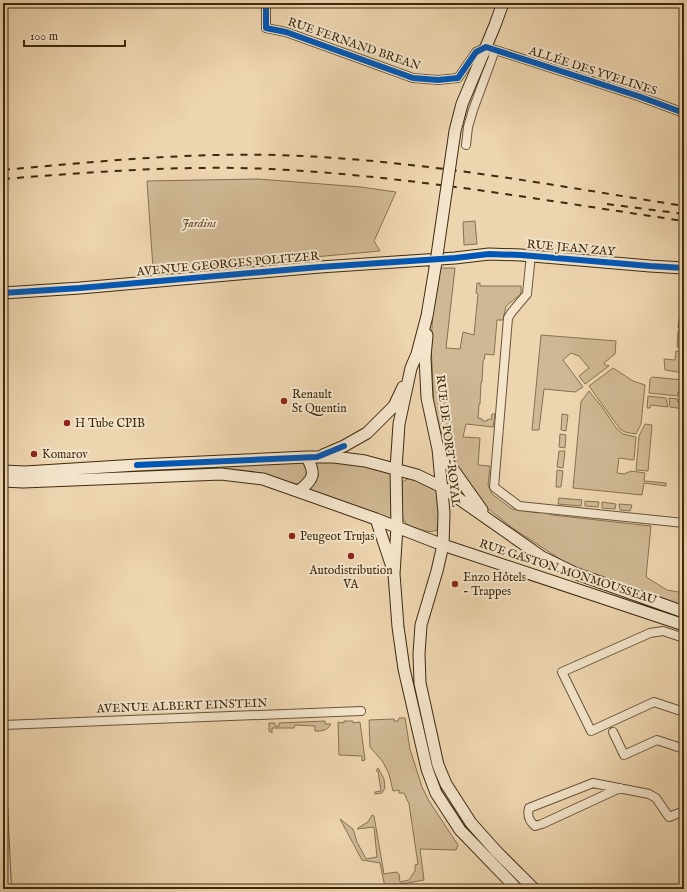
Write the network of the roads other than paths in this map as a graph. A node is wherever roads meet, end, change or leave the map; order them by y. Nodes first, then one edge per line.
1 (266, 3) edge
2 (503, 3) edge
3 (507, 3) edge
4 (495, 25) junction
5 (488, 50) junction
6 (684, 113) edge
7 (466, 145) dead end
8 (531, 255) junction
9 (455, 258) joint
10 (684, 268) edge
11 (3, 293) edge
12 (427, 316) junction
13 (411, 368) junction
14 (438, 449) junction
15 (312, 457) junction
16 (396, 469) junction
17 (3, 471) edge
18 (3, 481) edge
19 (442, 487) junction
20 (299, 491) junction
21 (487, 517) junction
22 (376, 518) junction
23 (684, 523) edge
24 (397, 527) junction
25 (444, 545) junction
26 (394, 574) junction
27 (684, 612) edge
28 (684, 625) edge
29 (684, 638) edge
30 (361, 711) dead end
31 (684, 712) edge
32 (3, 725) edge
33 (613, 732) dead end
34 (684, 749) edge
35 (620, 788) junction
36 (3, 805) edge
37 (684, 811) edge
38 (7, 889) edge
39 (517, 889) edge
40 (534, 889) edge

1 - 5 street, RUE FERNAND BREAN
2 - 4 main road, RUE DE PORT-ROYAL
3 - 4 main road, RUE DE PORT-ROYAL
4 - 5 main road, RUE DE PORT-ROYAL
5 - 6 street, ALLÉE DES YVELINES
5 - 7 street
5 - 12 main road, RUE DE PORT-ROYAL, bridge
8 - 9 main road, RUE JEAN ZAY
8 - 10 main road, RUE JEAN ZAY
8 - 23 street
9 - 11 main road, AVENUE GEORGES POLITZER
12 - 13 main road, RUE DE PORT-ROYAL
12 - 14 main road, RUE DE PORT-ROYAL
13 - 15 main road
13 - 16 main road, RUE DE PORT-ROYAL
14 - 19 main road, RUE DE PORT-ROYAL
14 - 21 main road
15 - 16 main road, RUE GASTON MONMOUSSEAU
15 - 17 main road
15 - 20 main road
16 - 19 main road, RUE GASTON MONMOUSSEAU
16 - 24 main road, RUE DE PORT-ROYAL
18 - 20 main road, RUE GASTON MONMOUSSEAU
19 - 21 main road, RUE GASTON MONMOUSSEAU
19 - 25 main road, RUE DE PORT-ROYAL
20 - 22 main road, RUE GASTON MONMOUSSEAU
21 - 27 main road, RUE GASTON MONMOUSSEAU
22 - 24 main road, RUE GASTON MONMOUSSEAU
22 - 26 main road
24 - 25 main road, RUE GASTON MONMOUSSEAU
24 - 26 main road, RUE DE PORT-ROYAL
25 - 28 main road, RUE GASTON MONMOUSSEAU
25 - 40 main road, RUE DE PORT-ROYAL
26 - 39 main road, RUE DE PORT-ROYAL
29 - 31 street
30 - 32 street, AVENUE ALBERT EINSTEIN
33 - 34 street
35 - 35 street
35 - 37 street
36 - 38 street

